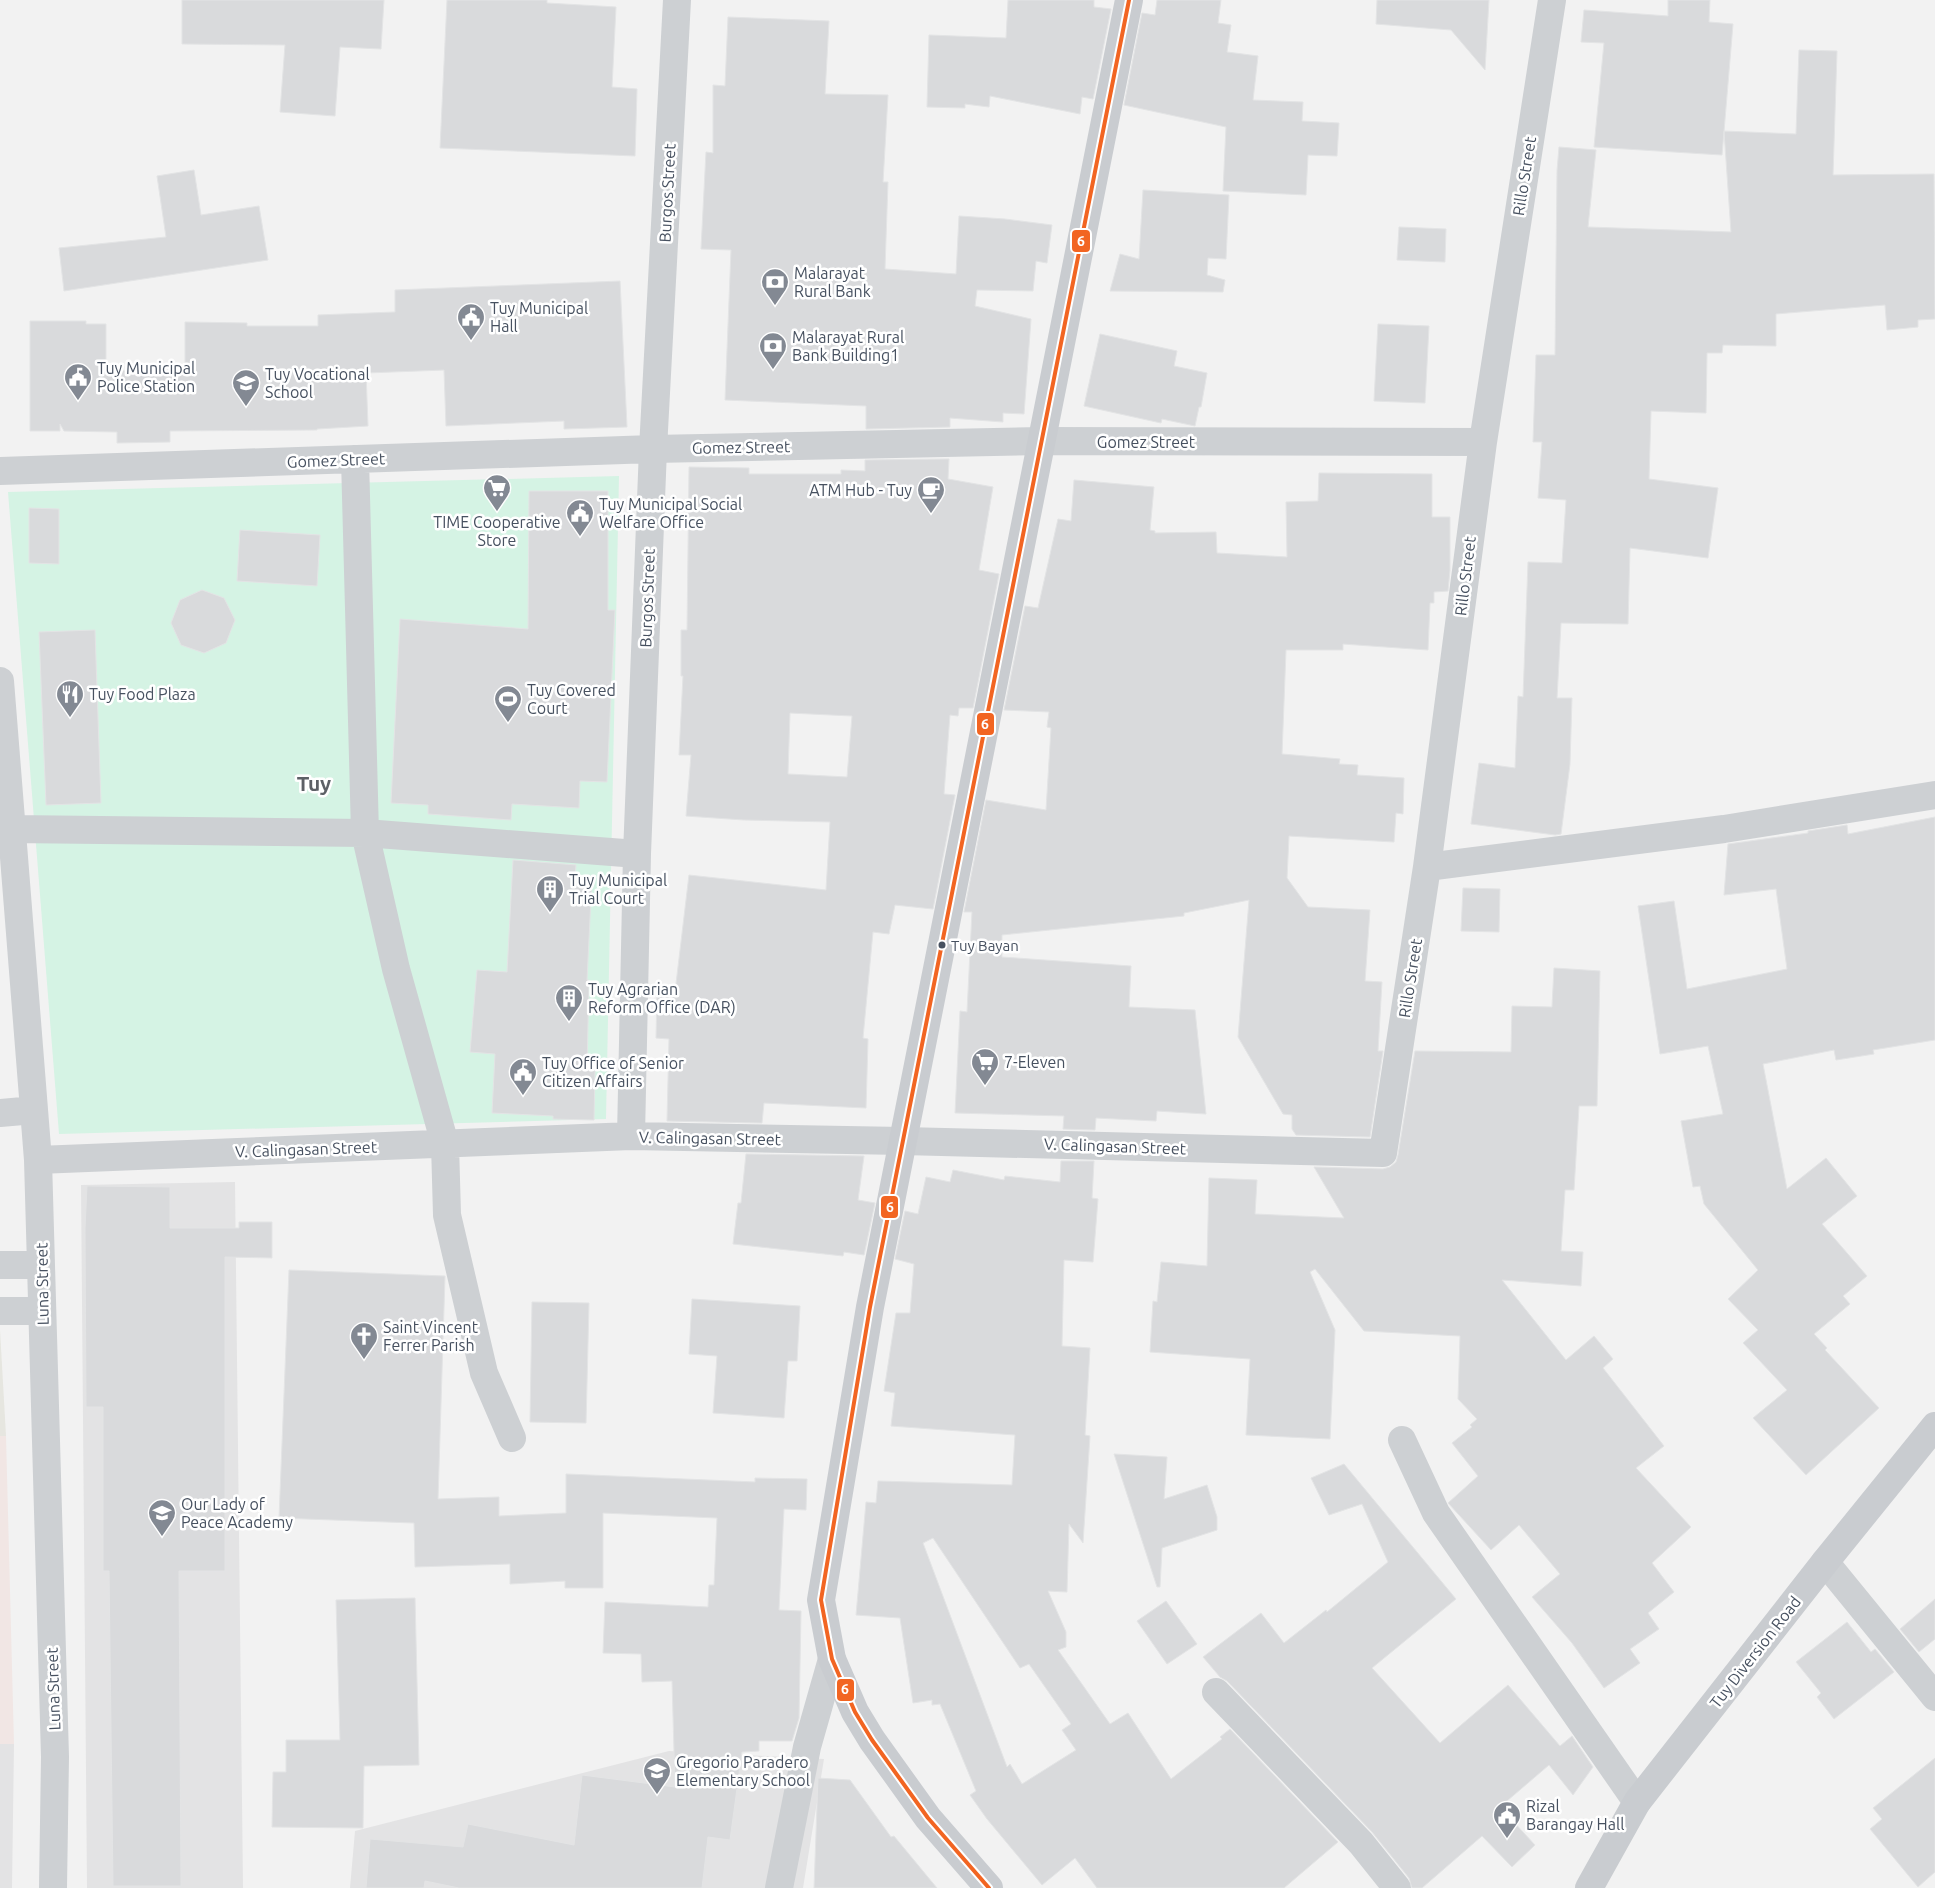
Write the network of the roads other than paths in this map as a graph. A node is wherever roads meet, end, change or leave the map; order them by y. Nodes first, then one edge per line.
1 (677, 0) edge
2 (1129, 0) edge
3 (1552, 0) edge
4 (1042, 441) junction
5 (1483, 442) junction
6 (653, 449) junction
7 (355, 459) junction
8 (0, 471) edge
9 (0, 681) edge
10 (1935, 795) edge
11 (12, 828) junction
12 (365, 833) junction
13 (637, 854) junction
14 (1427, 867) junction
15 (34, 1110) junction
16 (0, 1113) edge
17 (631, 1136) junction
18 (903, 1141) junction
19 (445, 1144) junction
20 (1383, 1153) joint
21 (38, 1160) junction
22 (0, 1265) edge
23 (42, 1265) junction
24 (0, 1311) edge
25 (42, 1311) junction
26 (1935, 1426) edge
27 (512, 1438) dead end
28 (1402, 1440) dead end
29 (1825, 1562) junction
30 (832, 1659) junction
31 (1216, 1692) dead end
32 (1935, 1697) edge
33 (1638, 1802) junction
34 (53, 1888) edge
35 (779, 1888) edge
36 (989, 1888) edge
37 (1397, 1888) edge
38 (1589, 1888) edge

1 - 6 street, Burgos Street
2 - 4 main road
3 - 5 street, Rillo Street
4 - 5 street, Gomez Street
4 - 6 street, Gomez Street
4 - 18 main road
5 - 14 street, Rillo Street
6 - 7 street, Gomez Street
6 - 13 street, Burgos Street
7 - 8 street, Gomez Street
7 - 12 street
9 - 11 street, Luna Street
10 - 14 street
11 - 12 street
11 - 15 street, Luna Street
12 - 13 street
12 - 19 street
13 - 17 street, Burgos Street
14 - 20 street, Rillo Street
15 - 16 street
15 - 21 street, Luna Street
17 - 18 street, V. Calingasan Street
17 - 19 street, V. Calingasan Street
18 - 20 street, V. Calingasan Street
18 - 30 main road
19 - 21 street, V. Calingasan Street
19 - 27 street
21 - 23 street, Luna Street
22 - 23 street
23 - 25 street, Luna Street
24 - 25 street
25 - 34 street, Luna Street
26 - 29 main road, Tuy Diversion Road
28 - 33 street
29 - 32 street
29 - 33 main road, Tuy Diversion Road
30 - 35 street
30 - 36 main road
31 - 37 street
33 - 38 main road, Tuy Diversion Road

